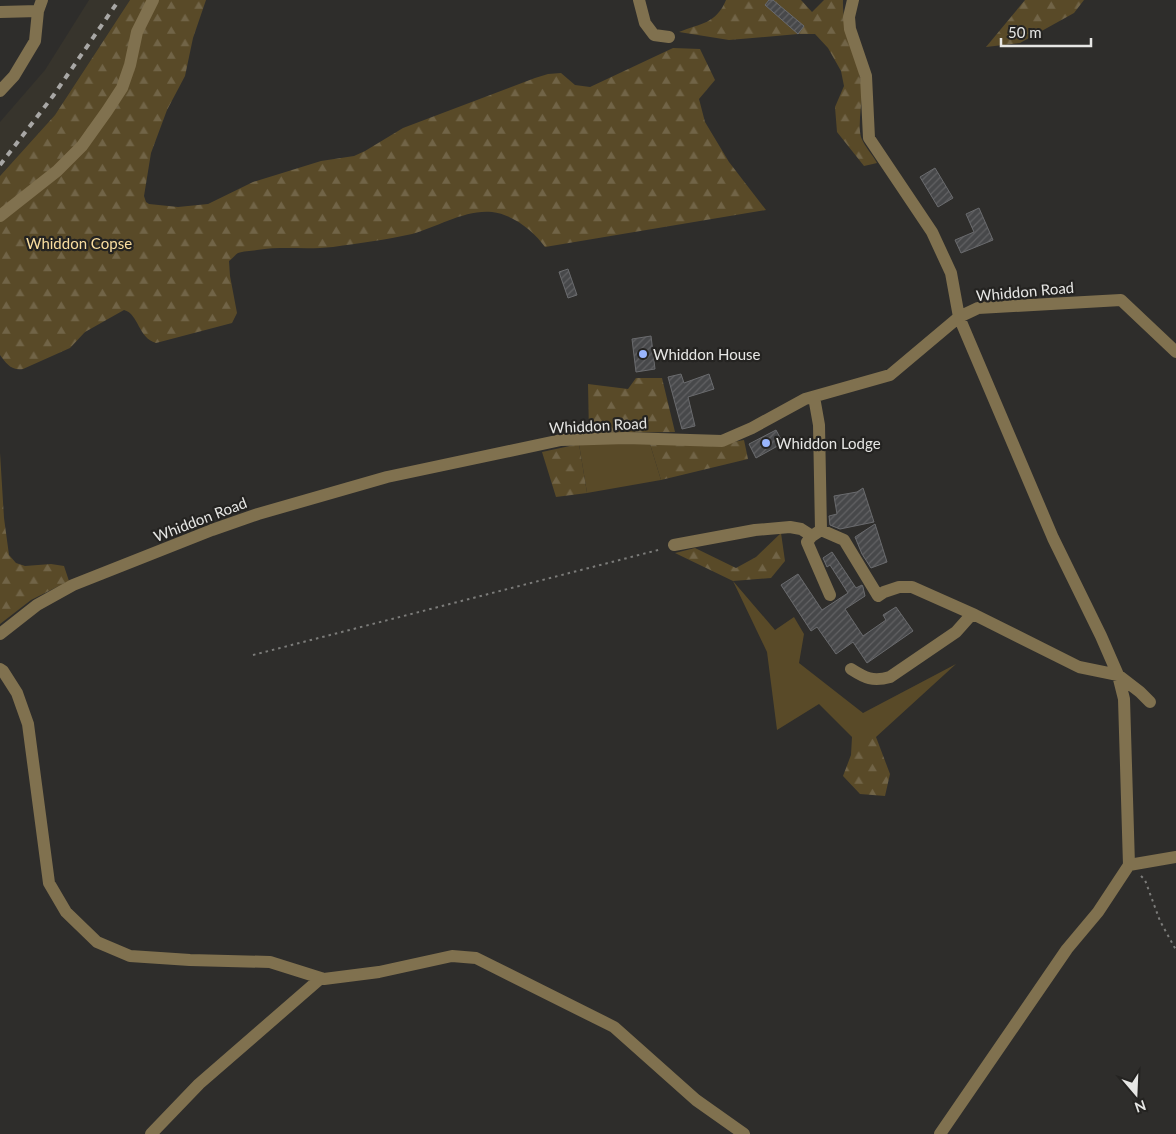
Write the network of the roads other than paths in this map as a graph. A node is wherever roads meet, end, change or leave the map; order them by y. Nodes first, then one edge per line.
1 (153, 0) edge
2 (639, 0) edge
3 (853, 0) edge
4 (40, 5) edge
5 (0, 12) edge
6 (669, 37) dead end
7 (0, 91) edge
8 (0, 216) edge
9 (959, 317) junction
10 (1176, 352) edge
11 (814, 397) junction
12 (816, 533) junction
13 (674, 545) road end
14 (830, 595) dead end
15 (972, 614) junction
16 (0, 634) edge
17 (0, 668) edge
18 (850, 669) dead end
19 (1118, 675) junction
20 (1150, 702) dead end
21 (1176, 857) edge
22 (1129, 865) junction
23 (321, 978) junction
24 (151, 1134) edge
25 (744, 1134) edge
26 (940, 1134) edge

1 - 8 street
2 - 6 street
3 - 9 street
4 - 5 street
4 - 7 street
9 - 10 street, Whiddon Road
9 - 11 street, Whiddon Road
9 - 19 street
11 - 12 street
11 - 16 street, Whiddon Road
12 - 13 street
12 - 14 street
12 - 15 street
15 - 18 street
15 - 19 street
17 - 23 street
19 - 20 street
19 - 22 street
21 - 22 street
22 - 26 street
23 - 24 street
23 - 25 street

